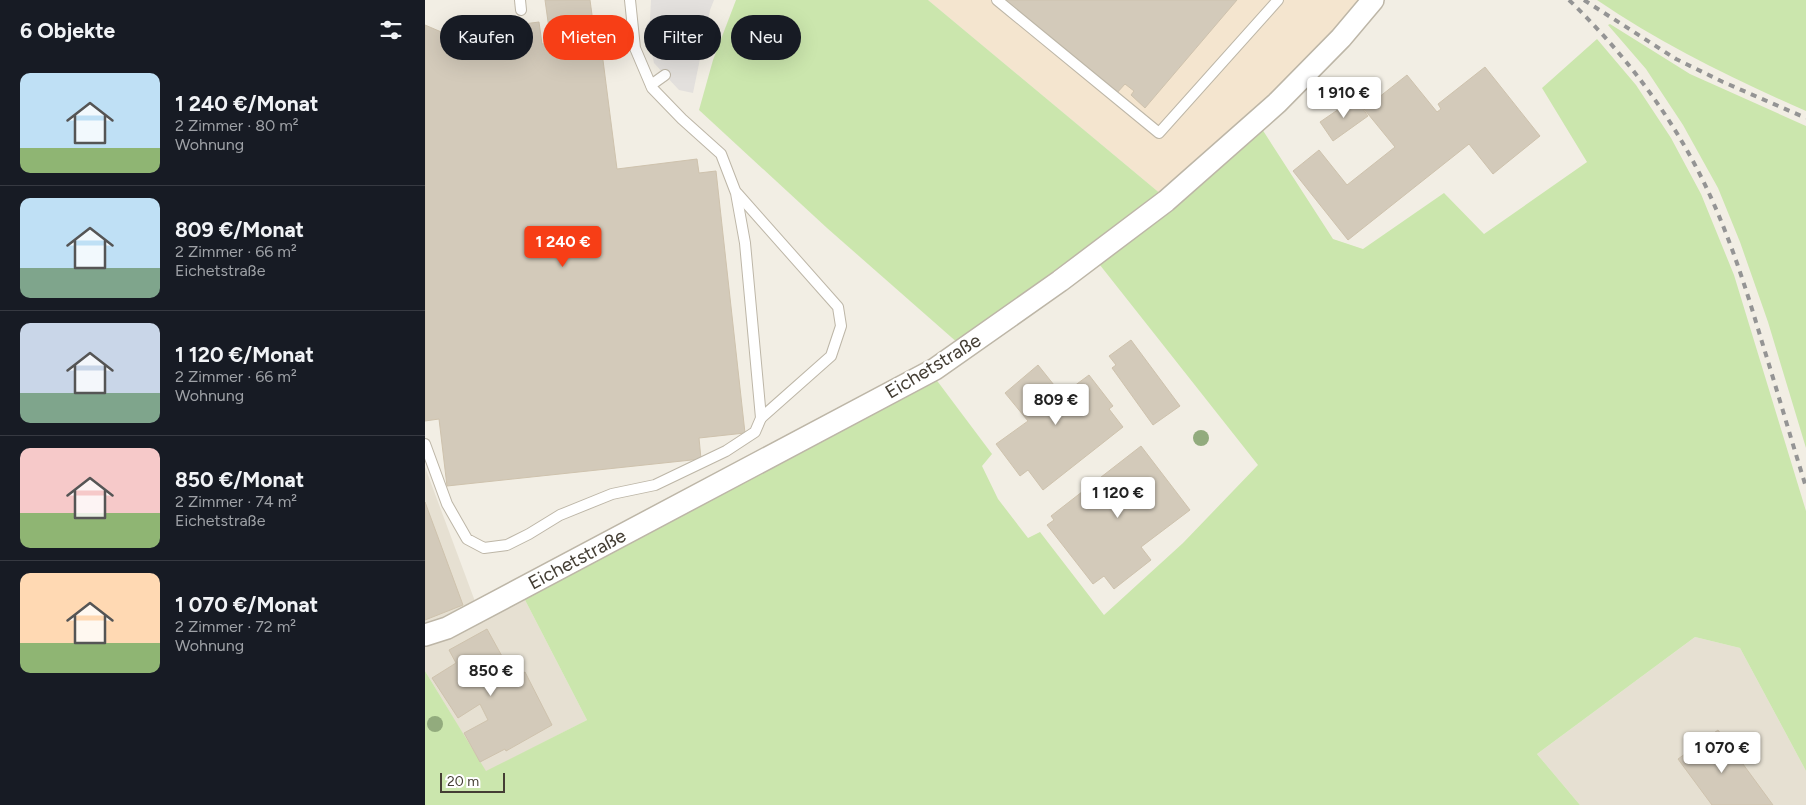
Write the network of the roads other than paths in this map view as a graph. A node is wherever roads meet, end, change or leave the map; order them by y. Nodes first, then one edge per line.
1 (630, 0) edge
2 (997, 0) edge
3 (1278, 0) edge
4 (1373, 0) edge
5 (665, 75) dead end
6 (651, 85) junction
7 (736, 193) junction
8 (761, 418) junction
9 (425, 444) edge
10 (425, 635) edge

1 - 6 lane
2 - 3 lane
4 - 10 street, Eichetstraße
5 - 6 lane
6 - 7 lane
7 - 8 lane
7 - 8 lane
8 - 9 lane

